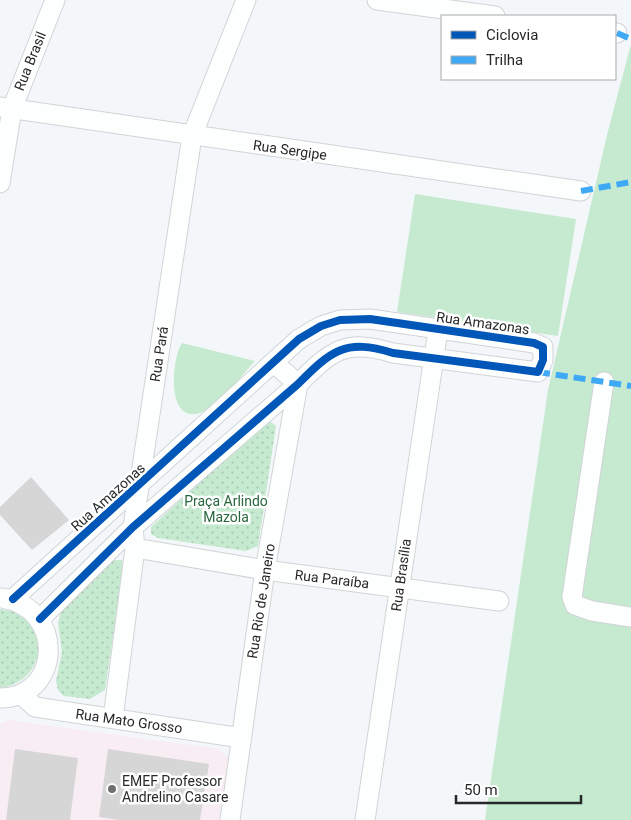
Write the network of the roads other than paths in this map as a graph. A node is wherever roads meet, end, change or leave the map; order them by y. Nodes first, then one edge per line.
1 (55, 0) edge
2 (246, 0) edge
3 (377, 0) edge
4 (488, 15) edge
5 (6, 108) edge
6 (192, 136) junction
7 (0, 183) edge
8 (580, 191) dead end
9 (400, 322) junction
10 (438, 330) junction
11 (393, 353) junction
12 (434, 358) junction
13 (274, 363) junction
14 (604, 382) dead end
15 (298, 384) junction
16 (139, 485) junction
17 (133, 527) junction
18 (135, 548) junction
19 (265, 570) junction
20 (399, 587) junction
21 (6, 598) edge
22 (500, 601) dead end
23 (631, 617) edge
24 (40, 618) junction
25 (21, 694) junction
26 (0, 698) edge
27 (113, 718) junction
28 (242, 738) junction
29 (230, 820) edge
30 (365, 820) edge

1 - 5 street, Rua Brasil
2 - 6 street, Rua Pará
3 - 4 street
5 - 6 street, Rua Sergipe
5 - 7 street, Rua Brasil
6 - 8 street, Rua Sergipe
6 - 16 street, Rua Pará
9 - 10 street, Rua Amazonas
9 - 11 street
9 - 13 street, Rua Amazonas
10 - 12 street, Rua Brasília
10 - 12 street, Rua Amazonas
11 - 12 street, Rua Amazonas
11 - 15 street, Rua Amazonas
12 - 20 street, Rua Brasília
13 - 15 street
13 - 16 street, Rua Amazonas
14 - 23 street
15 - 17 street, Rua Amazonas
15 - 19 street, Rua Rio de Janeiro
16 - 17 street, Rua Pará
16 - 21 street, Rua Amazonas
17 - 18 street, Rua Pará
17 - 24 street, Rua Amazonas
18 - 19 street, Rua Paraíba
18 - 27 street, Rua Pará
19 - 20 street, Rua Paraíba
19 - 28 street, Rua Rio de Janeiro
20 - 22 street, Rua Paraíba
20 - 30 street, Rua Brasília
21 - 24 street
24 - 25 street
25 - 26 street
25 - 27 street, Rua Mato Grosso
27 - 28 street, Rua Mato Grosso
28 - 29 street, Rua Rio de Janeiro

